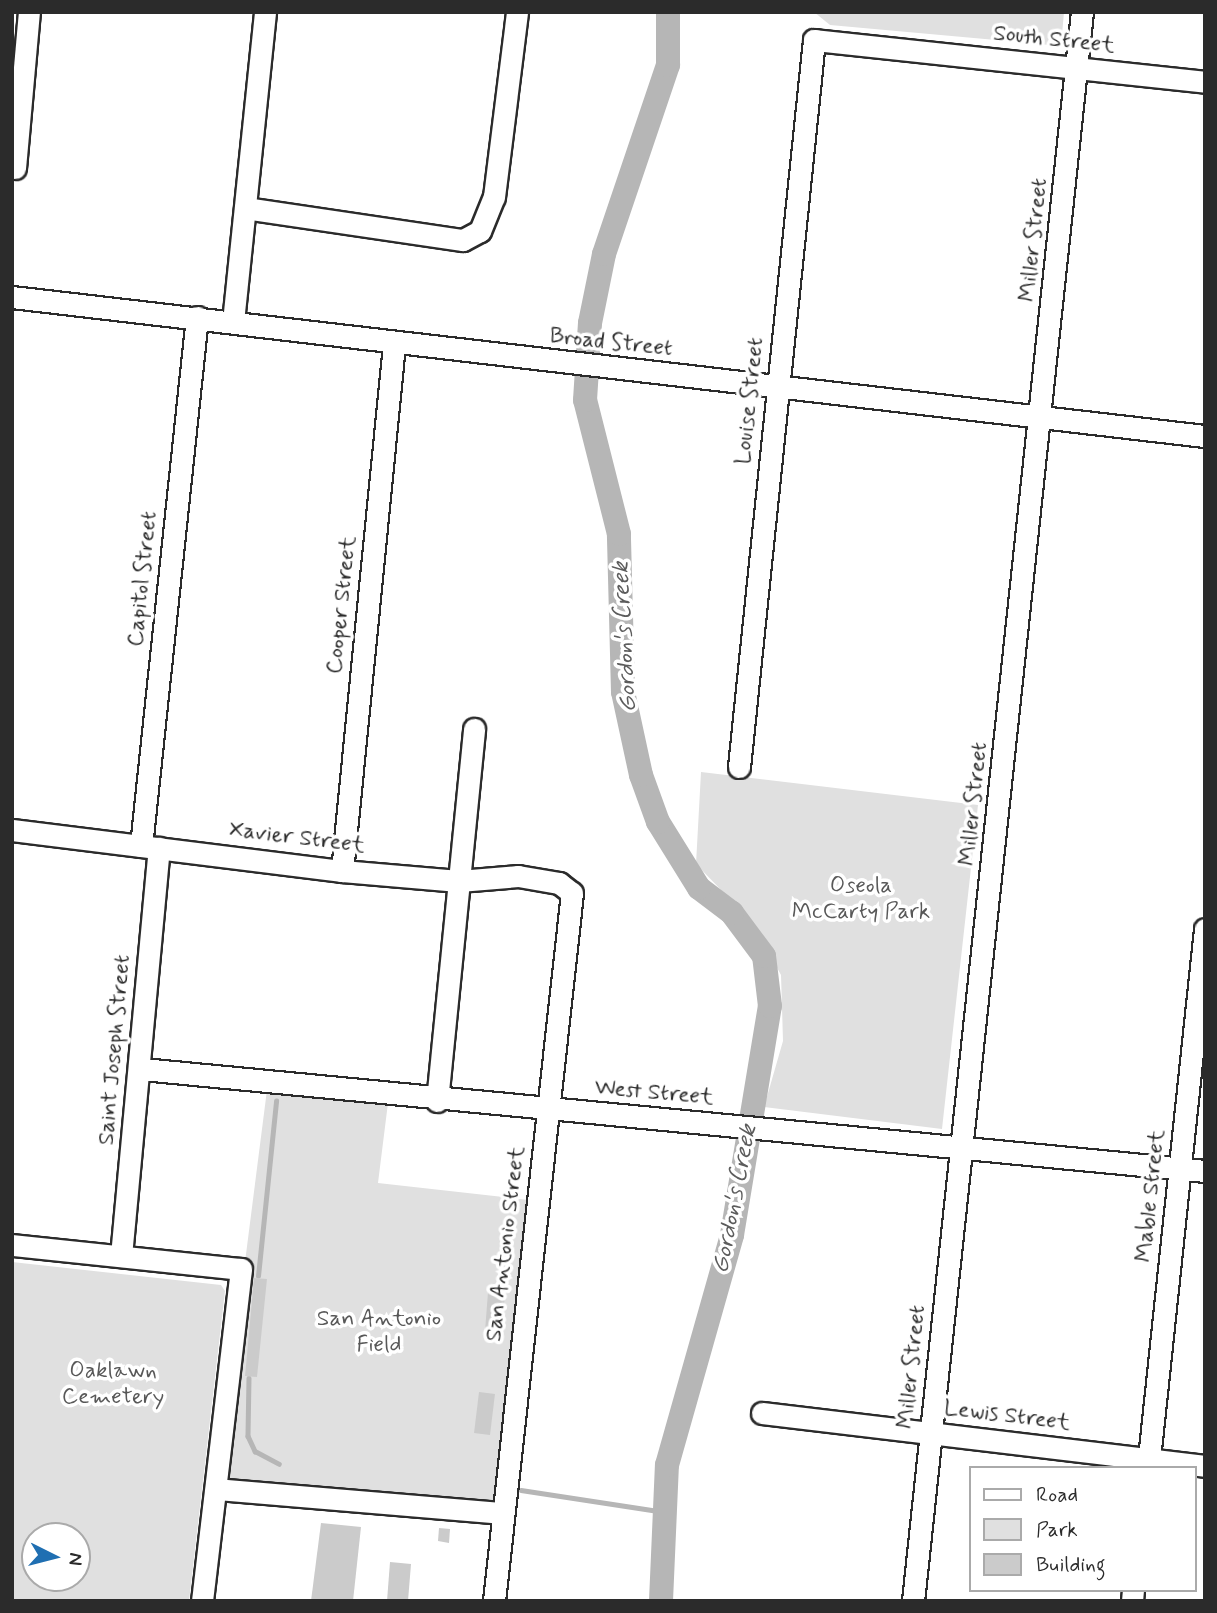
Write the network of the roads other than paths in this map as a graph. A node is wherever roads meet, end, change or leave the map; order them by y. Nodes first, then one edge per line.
1 (29, 12) edge
2 (265, 12) edge
3 (517, 12) edge
4 (1082, 12) edge
5 (814, 40) joint
6 (1078, 69) junction
7 (1205, 82) edge
8 (15, 168) dead end
9 (245, 208) junction
10 (12, 297) edge
11 (197, 317) junction
12 (233, 323) junction
13 (394, 344) junction
14 (777, 388) junction
15 (1042, 417) junction
16 (1205, 436) edge
17 (474, 729) dead end
18 (739, 767) dead end
19 (12, 830) edge
20 (150, 847) junction
21 (342, 871) junction
22 (459, 881) junction
23 (572, 893) joint
24 (1205, 929) edge
25 (142, 1069) junction
26 (437, 1101) junction
27 (548, 1111) junction
28 (963, 1149) junction
29 (1181, 1168) junction
30 (1205, 1171) edge
31 (12, 1245) edge
32 (121, 1256) junction
33 (762, 1413) dead end
34 (931, 1433) junction
35 (1148, 1464) edge
36 (1205, 1466) edge
37 (216, 1489) junction
38 (502, 1513) junction
39 (202, 1601) edge
40 (494, 1601) edge
41 (913, 1601) edge

1 - 8 street
2 - 9 street
3 - 9 street
4 - 6 street, Miller Street
5 - 6 street, South Street
5 - 14 street, Louise Street
6 - 7 street, South Street
6 - 15 street, Miller Street
9 - 12 street
10 - 11 street, Broad Street
11 - 12 street, Broad Street
11 - 20 street, Capitol Street
12 - 13 street, Broad Street
13 - 14 street, Broad Street
13 - 21 street, Cooper Street
14 - 15 street, Broad Street
14 - 18 street, Louise Street
15 - 16 street, Broad Street
15 - 28 street, Miller Street
17 - 22 street
19 - 20 street, Xavier Street
20 - 21 street, Xavier Street
20 - 25 street, Saint Joseph Street
21 - 22 street, Xavier Street
22 - 23 street, Xavier Street
22 - 26 street
23 - 27 street, San Antonio Street
24 - 29 street, Mable Street
25 - 26 street, West Street
25 - 32 street, Saint Joseph Street
26 - 27 street, West Street
27 - 28 street, West Street
27 - 38 street, San Antonio Street
28 - 29 street, West Street
28 - 34 street, Miller Street
29 - 30 street, West Street
29 - 35 street, Mable Street
31 - 32 street
32 - 37 street
33 - 34 street, Lewis Street
34 - 35 street, Lewis Street
34 - 41 street, Miller Street
35 - 36 street, Lewis Street
37 - 38 street
37 - 39 street
38 - 40 street, San Antonio Street

